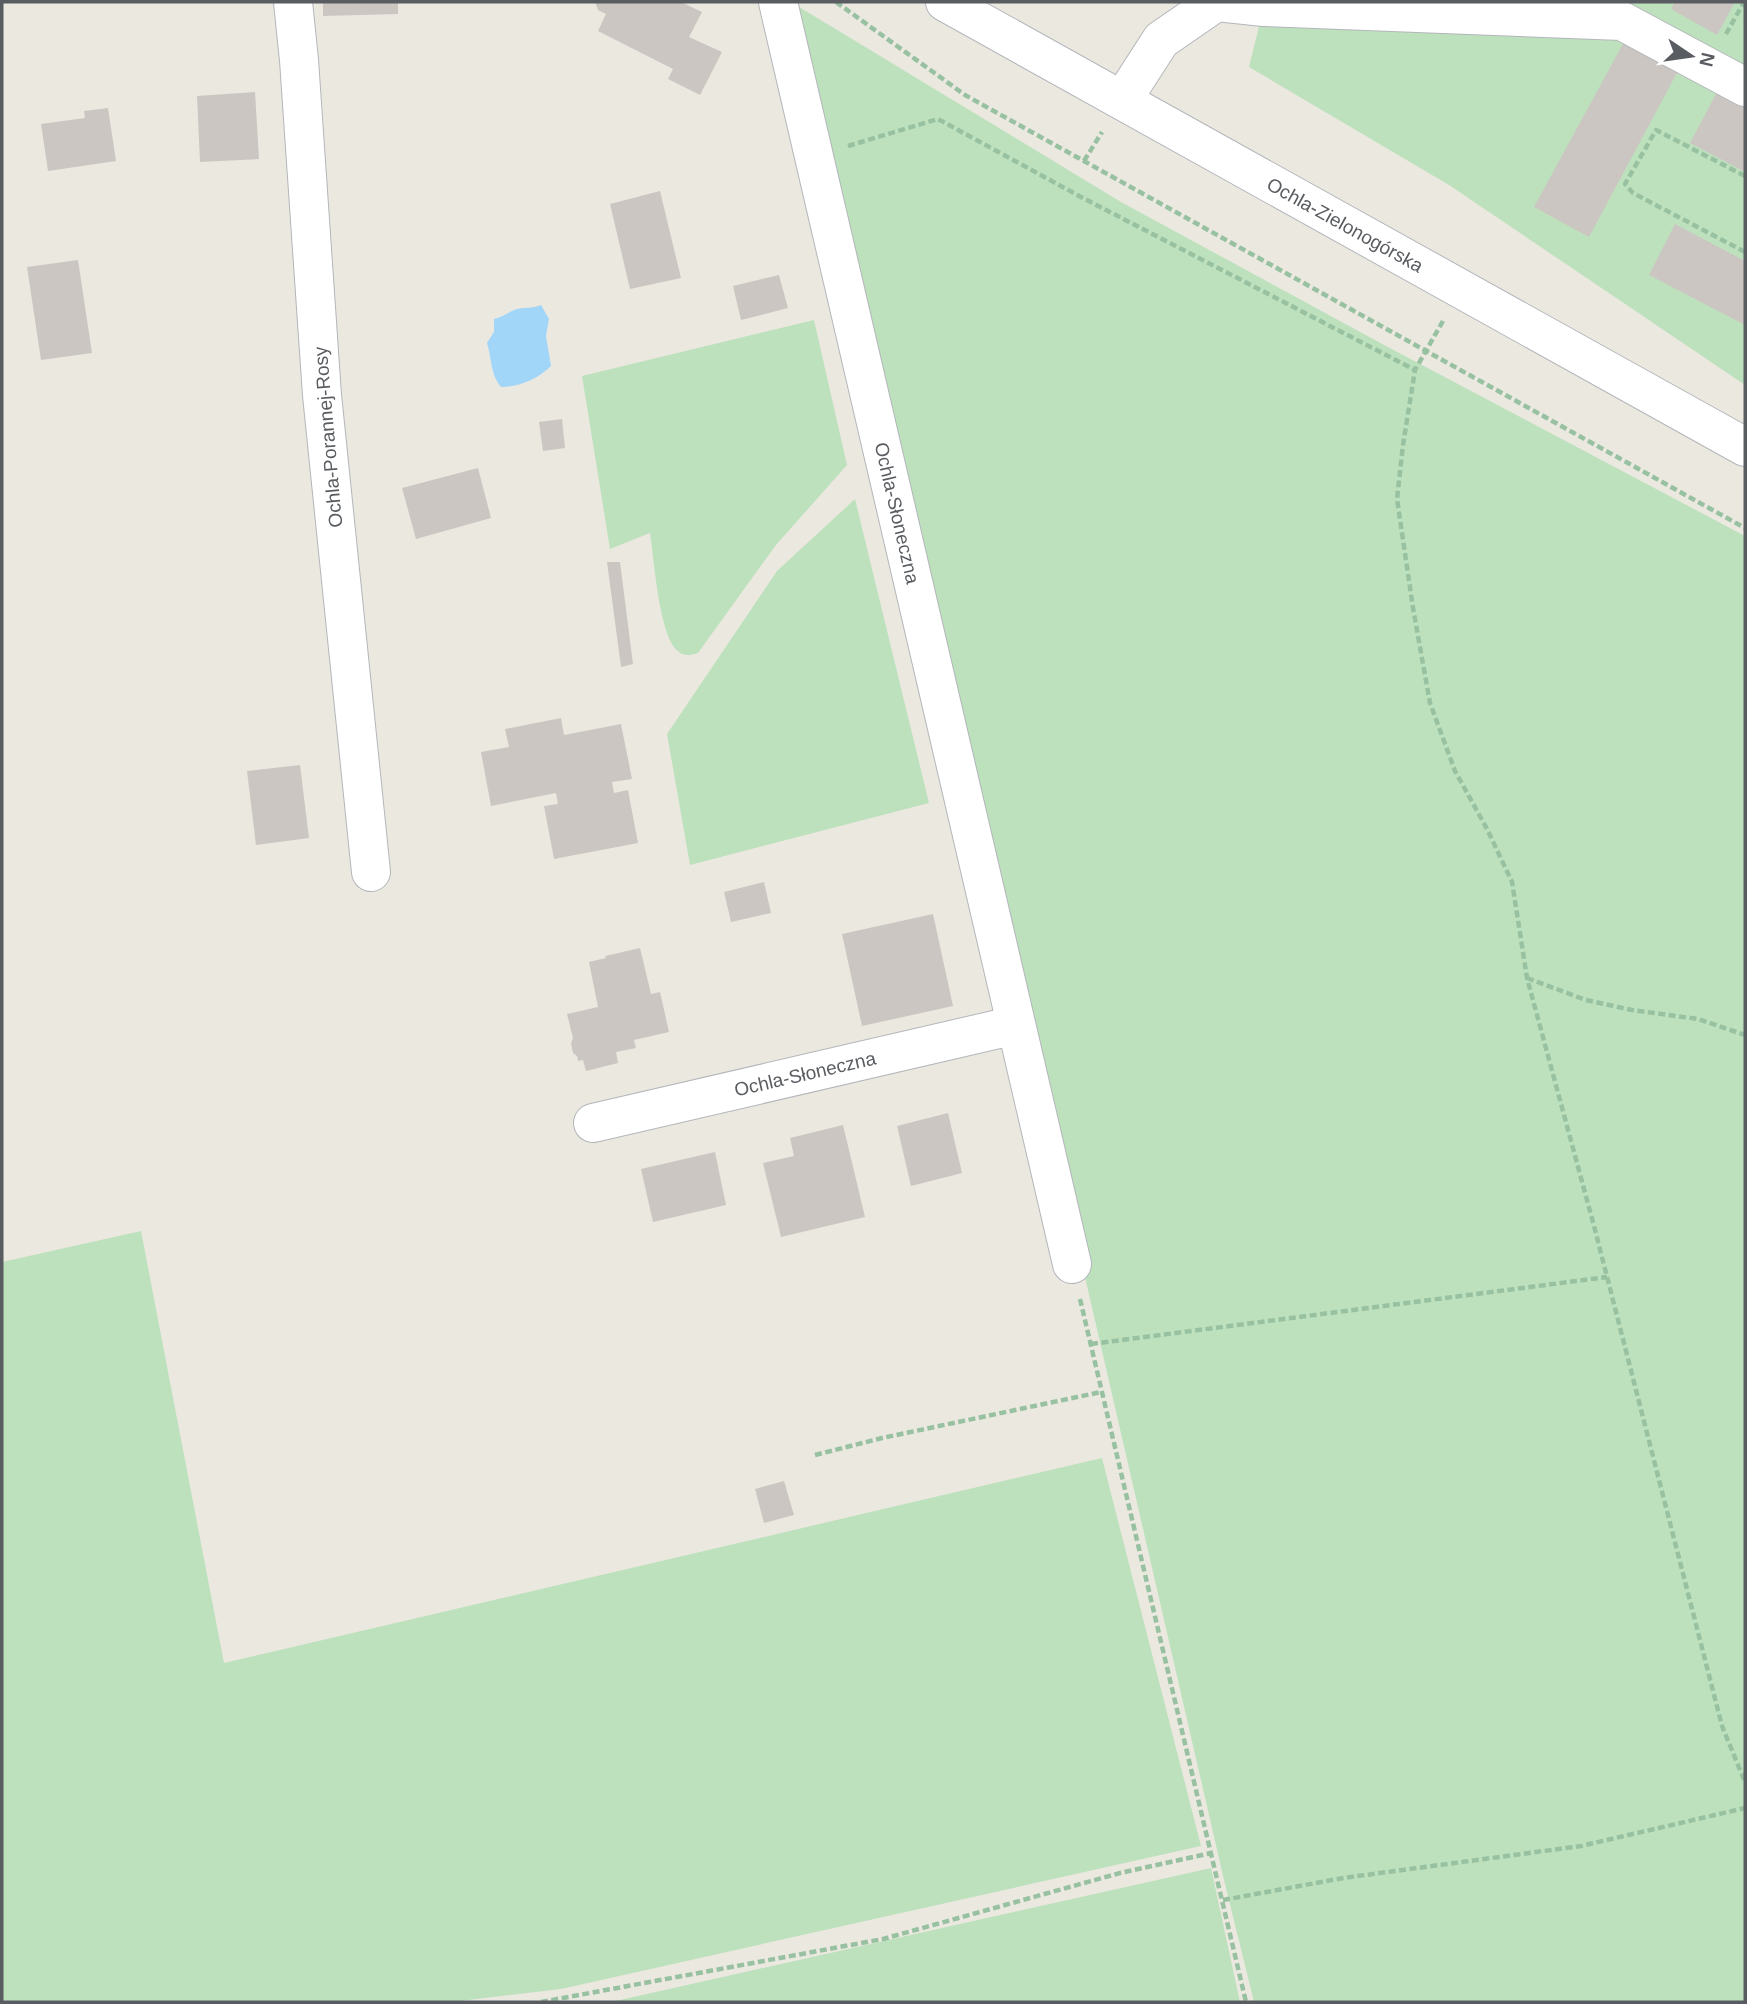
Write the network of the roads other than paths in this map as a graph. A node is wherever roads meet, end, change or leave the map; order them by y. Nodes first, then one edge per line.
1 (293, 2) edge
2 (778, 2) edge
3 (945, 2) edge
4 (1216, 2) edge
5 (1745, 87) edge
6 (1123, 99) junction
7 (1745, 447) edge
8 (371, 872) dead end
9 (1016, 1025) junction
10 (593, 1123) dead end
11 (1072, 1264) road end

1 - 8 street, Ochla-Porannej-Rosy
2 - 9 street, Ochla-Słoneczna
3 - 6 street, Ochla-Zielonogórska
4 - 5 street
4 - 6 street
6 - 7 street, Ochla-Zielonogórska
9 - 10 street, Ochla-Słoneczna
9 - 11 street, Ochla-Słoneczna

